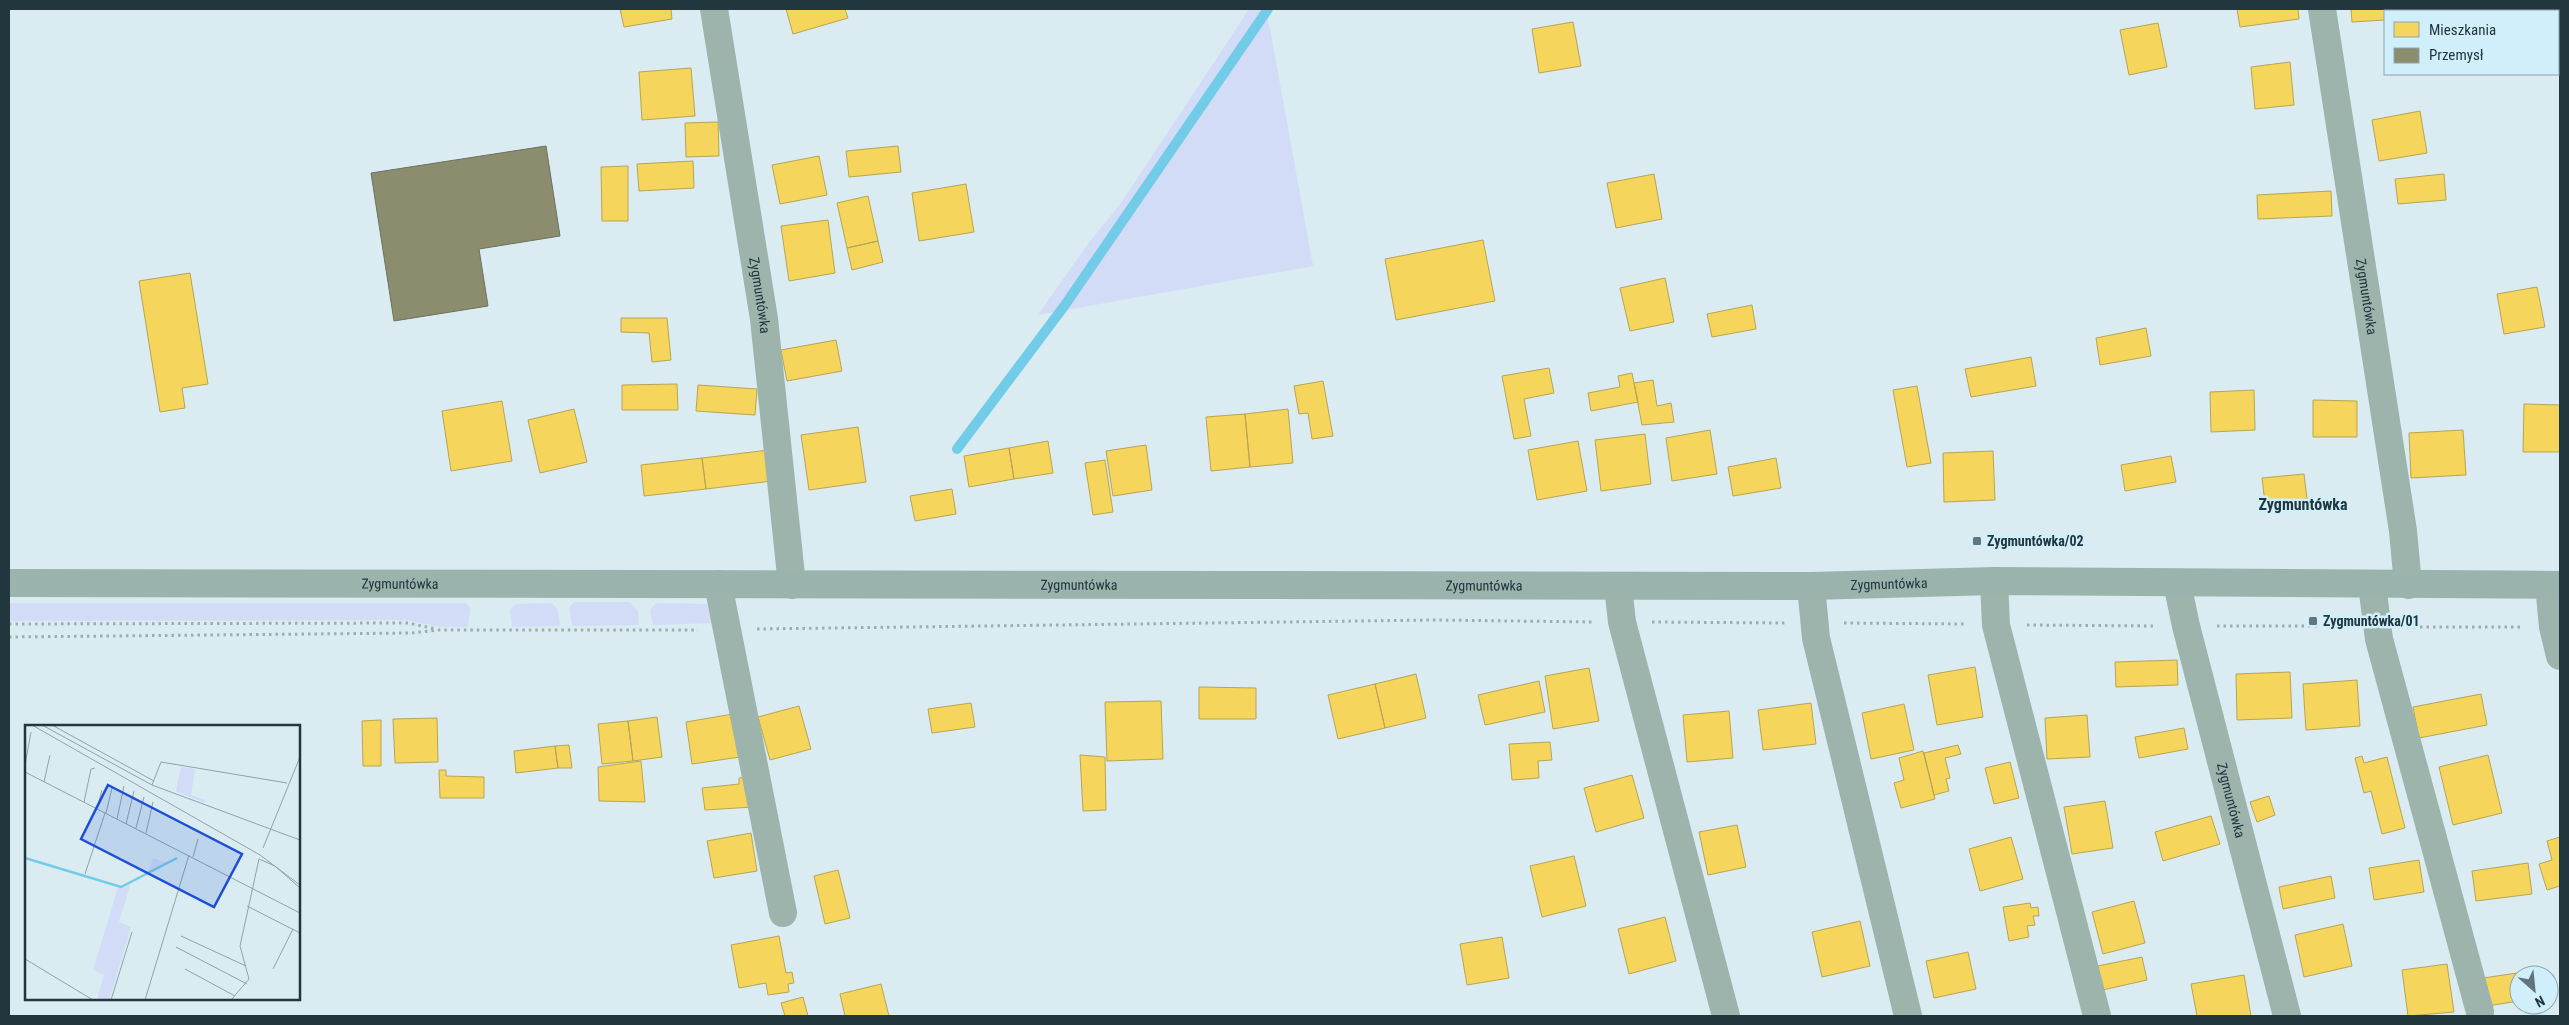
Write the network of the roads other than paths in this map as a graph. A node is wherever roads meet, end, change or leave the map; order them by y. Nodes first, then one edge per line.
1 (714, 9) edge
2 (2322, 9) edge
3 (1994, 581) junction
4 (9, 583) edge
5 (2177, 583) junction
6 (718, 584) junction
7 (792, 585) junction
8 (2372, 585) junction
9 (2408, 585) junction
10 (2555, 585) edge
11 (1618, 586) junction
12 (1811, 586) junction
13 (2560, 656) edge
14 (783, 913) dead end
15 (2480, 1012) dead end
16 (1726, 1016) edge
17 (1908, 1016) edge
18 (2097, 1016) edge
19 (2287, 1016) edge

1 - 7 street, Zygmuntówka
2 - 9 street, Zygmuntówka
3 - 5 street, Zygmuntówka
3 - 12 street, Zygmuntówka
3 - 18 street
4 - 6 street, Zygmuntówka
5 - 8 street, Zygmuntówka
5 - 19 street, Zygmuntówka
6 - 7 street, Zygmuntówka
6 - 14 street
7 - 11 street, Zygmuntówka
8 - 9 street, Zygmuntówka
8 - 15 street
9 - 10 street, Zygmuntówka
10 - 13 street
11 - 12 street, Zygmuntówka
11 - 16 street
12 - 17 street

